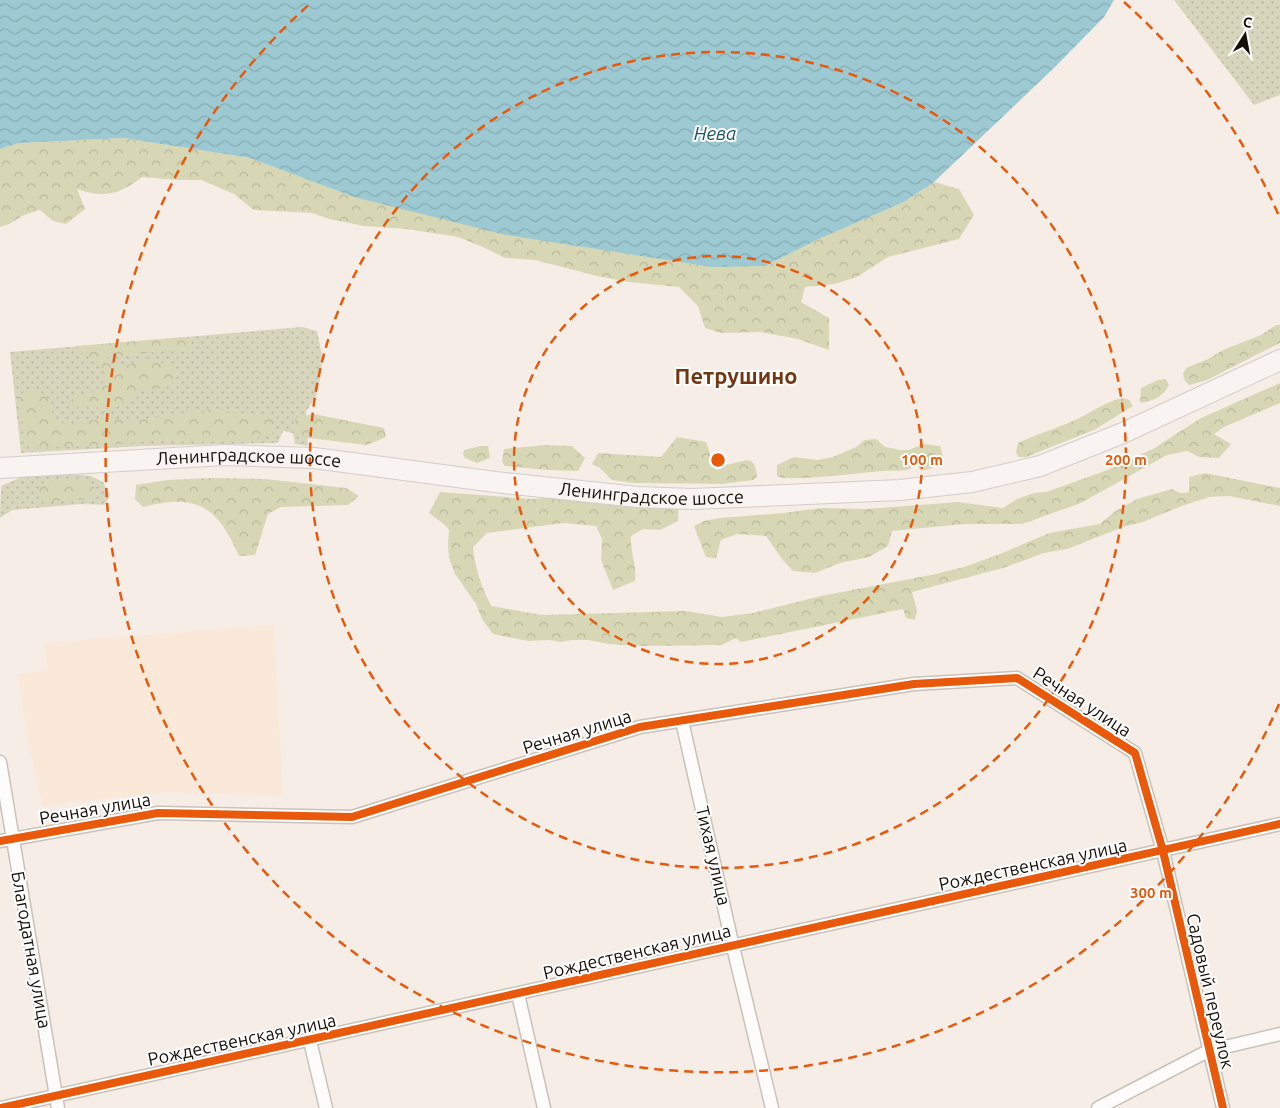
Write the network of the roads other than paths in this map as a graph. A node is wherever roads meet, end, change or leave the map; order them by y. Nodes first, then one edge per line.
1 (1280, 360) edge
2 (0, 468) edge
3 (682, 721) junction
4 (0, 762) edge
5 (1280, 824) edge
6 (6, 840) edge
7 (1162, 851) junction
8 (733, 946) junction
9 (518, 994) junction
10 (1280, 1034) edge
11 (310, 1040) junction
12 (1208, 1050) junction
13 (57, 1102) edge
14 (1, 1108) edge
15 (326, 1108) edge
16 (544, 1108) edge
17 (772, 1108) edge
18 (1098, 1108) edge
19 (1223, 1108) edge

1 - 2 main road, Ленинградское шоссе
3 - 6 street, Речная улица
3 - 7 street, Речная улица
3 - 8 street, Тихая улица
4 - 6 street, Благодатная улица
5 - 7 street, Рождественская улица
6 - 13 street, Благодатная улица
7 - 8 street, Рождественская улица
7 - 12 street, Садовый переулок
8 - 9 street, Рождественская улица
8 - 17 street, Тихая улица
9 - 11 street, Рождественская улица
9 - 16 street
10 - 12 street
11 - 13 street, Рождественская улица
11 - 15 street
12 - 18 street
12 - 19 street, Садовый переулок
13 - 14 street, Рождественская улица

